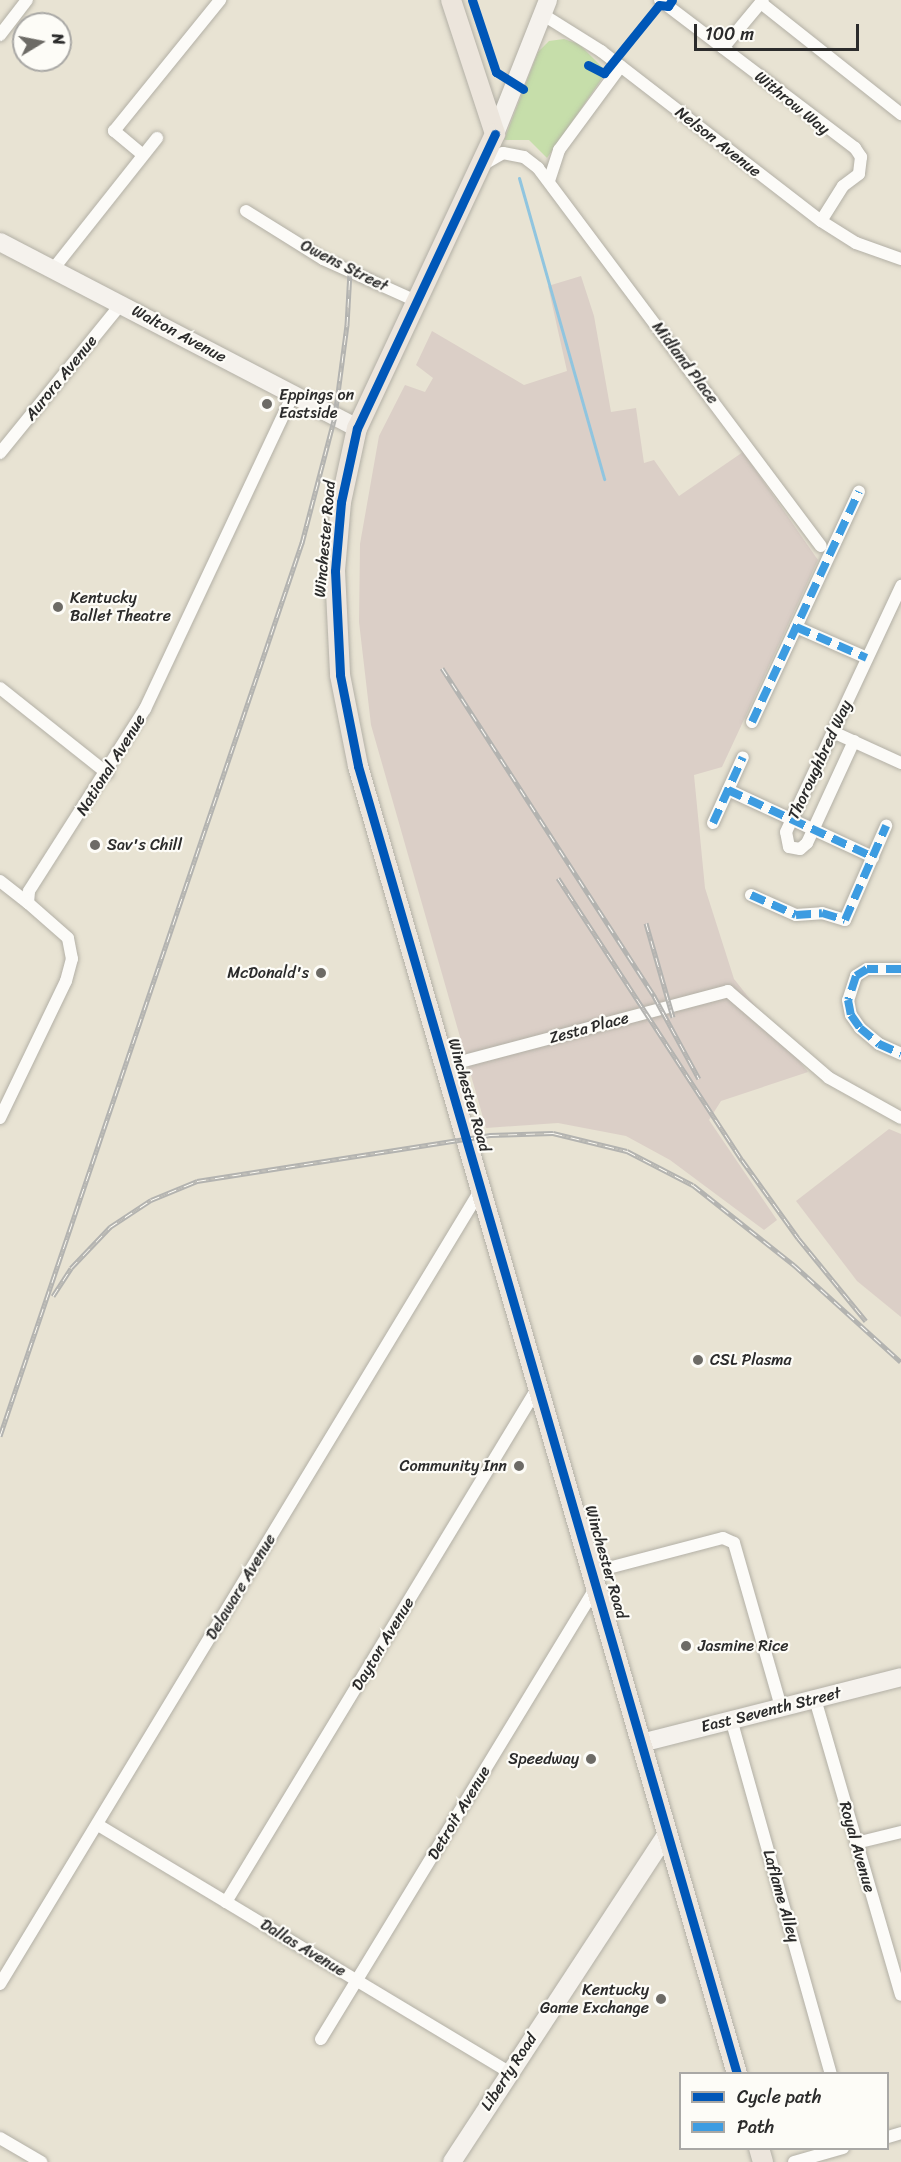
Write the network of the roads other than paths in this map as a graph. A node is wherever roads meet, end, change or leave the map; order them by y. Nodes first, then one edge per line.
1 (220, 0) edge
2 (451, 0) edge
3 (667, 2) edge
4 (762, 2) edge
5 (20, 3) edge
6 (545, 7) edge
7 (0, 35) edge
8 (723, 48) junction
9 (621, 66) junction
10 (901, 114) edge
11 (495, 134) junction
12 (157, 138) dead end
13 (143, 155) junction
14 (476, 171) junction
15 (549, 181) junction
16 (246, 211) dead end
17 (821, 221) junction
18 (0, 242) edge
19 (901, 259) edge
20 (54, 268) junction
21 (414, 300) junction
22 (122, 303) junction
23 (293, 395) junction
24 (357, 428) junction
25 (0, 453) edge
26 (859, 492) dead end
27 (821, 546) dead end
28 (901, 586) edge
29 (796, 627) junction
30 (867, 658) junction
31 (0, 688) edge
32 (752, 722) dead end
33 (832, 732) junction
34 (854, 741) junction
35 (742, 757) dead end
36 (901, 763) edge
37 (107, 773) junction
38 (728, 790) junction
39 (792, 820) junction
40 (713, 823) dead end
41 (886, 826) dead end
42 (813, 829) junction
43 (873, 857) junction
44 (0, 881) edge
45 (751, 895) dead end
46 (28, 903) junction
47 (901, 969) edge
48 (901, 1054) edge
49 (445, 1066) junction
50 (0, 1118) edge
51 (901, 1118) edge
52 (481, 1189) junction
53 (539, 1386) junction
54 (595, 1579) junction
55 (901, 1677) edge
56 (815, 1699) junction
57 (781, 1707) junction
58 (731, 1719) junction
59 (641, 1743) junction
60 (98, 1825) junction
61 (901, 1832) edge
62 (667, 1833) junction
63 (856, 1843) junction
64 (226, 1902) junction
65 (357, 1980) junction
66 (0, 1984) edge
67 (900, 1988) edge
68 (321, 2039) dead end
69 (508, 2072) junction
70 (737, 2072) edge
71 (831, 2072) edge
72 (0, 2138) edge
73 (836, 2150) edge
74 (41, 2162) edge
75 (452, 2162) edge
76 (794, 2162) edge

1 - 13 street
2 - 11 main road
3 - 8 street, Withrow Way
4 - 8 street
4 - 10 street
5 - 7 street
6 - 9 street, Nelson Avenue
6 - 11 street
8 - 17 street, Withrow Way
9 - 15 street
9 - 17 street, Nelson Avenue
11 - 14 main road, Winchester Road
12 - 13 street
13 - 20 street
14 - 15 street, Midland Place
14 - 21 main road, Winchester Road
15 - 27 street, Midland Place
16 - 21 street, Owens Street
17 - 19 street, Nelson Avenue
18 - 20 street, Walton Avenue
20 - 22 street, Walton Avenue
21 - 24 main road, Winchester Road
22 - 23 street, Walton Avenue
22 - 25 street, Aurora Avenue
23 - 24 street, Walton Avenue
23 - 37 street, National Avenue
24 - 49 main road, Winchester Road
26 - 29 street
28 - 30 street, Thoroughbred Way
29 - 30 street
29 - 32 street
30 - 33 street, Thoroughbred Way
31 - 37 street
33 - 34 street
33 - 39 street, Thoroughbred Way
34 - 36 street
34 - 42 street, Thoroughbred Way
35 - 38 street
37 - 46 street, National Avenue
38 - 39 street
38 - 40 street
39 - 42 street
39 - 42 street, Thoroughbred Way
41 - 43 street
42 - 43 street
43 - 45 street
44 - 46 street
46 - 50 street
47 - 48 street
49 - 51 street, Zesta Place
49 - 52 main road, Winchester Road
52 - 53 main road, Winchester Road
52 - 60 street, Delaware Avenue
53 - 54 main road, Winchester Road
53 - 64 street, Dayton Avenue
54 - 57 street
54 - 59 main road, Winchester Road
54 - 65 street, Detroit Avenue
55 - 56 street, East Seventh Street
56 - 57 street, East Seventh Street
56 - 63 street, Royal Avenue
57 - 58 street, East Seventh Street
58 - 59 street, East Seventh Street
58 - 71 street, Laflame Alley
59 - 62 main road, Winchester Road
60 - 64 street, Dallas Avenue
60 - 66 street, Delaware Avenue
61 - 63 street
62 - 69 street, Liberty Road
62 - 70 main road, Winchester Road
63 - 67 street, Royal Avenue
64 - 65 street, Dallas Avenue
65 - 68 street, Detroit Avenue
65 - 69 street, Dallas Avenue
69 - 75 street, Liberty Road
72 - 74 street
73 - 76 street

